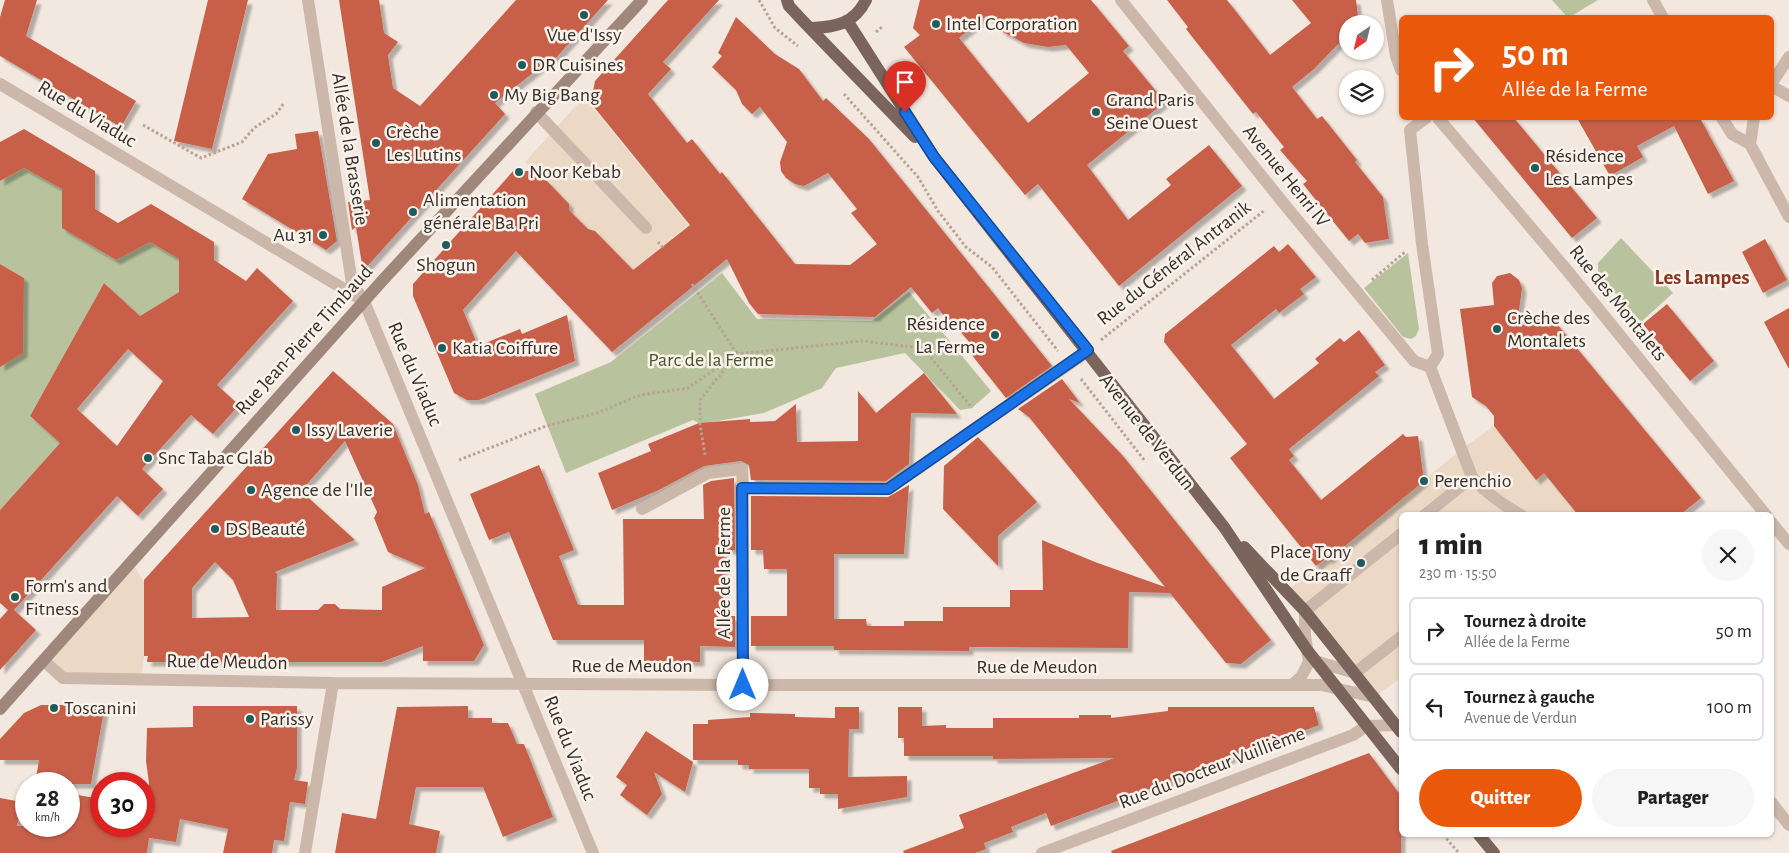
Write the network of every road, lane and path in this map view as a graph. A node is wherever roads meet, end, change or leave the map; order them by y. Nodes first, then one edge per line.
1 (308, 0) edge
2 (642, 0) edge
3 (759, 0) edge
4 (788, 0) edge
5 (866, 0) edge
6 (1121, 0) edge
7 (1387, 0) edge
8 (1652, 0) edge
9 (1661, 15) edge
10 (848, 22) junction
11 (812, 28) junction
12 (803, 49) dead end
13 (1789, 57) edge
14 (1399, 64) edge
15 (1774, 80) edge
16 (0, 84) edge
17 (1774, 87) edge
18 (839, 88) dead end
19 (1789, 96) edge
20 (284, 103) dead end
21 (536, 112) junction
22 (1423, 120) edge
23 (1440, 120) edge
24 (1723, 120) edge
25 (1754, 120) edge
26 (143, 125) dead end
27 (1750, 144) junction
28 (934, 157) junction
29 (1280, 200) junction
30 (1789, 217) edge
31 (646, 228) dead end
32 (1422, 244) junction
33 (692, 284) dead end
34 (1358, 292) junction
35 (364, 301) junction
36 (1088, 350) junction
37 (737, 354) junction
38 (1068, 364) junction
39 (1430, 367) junction
40 (981, 424) junction
41 (459, 460) dead end
42 (1147, 463) dead end
43 (708, 473) junction
44 (1472, 477) junction
45 (742, 488) junction
46 (642, 509) dead end
47 (1429, 512) edge
48 (1516, 512) edge
49 (1764, 512) edge
50 (1774, 526) edge
51 (1224, 527) junction
52 (1399, 536) edge
53 (1789, 544) edge
54 (1305, 611) junction
55 (1399, 639) edge
56 (1311, 656) junction
57 (44, 661) junction
58 (1355, 673) junction
59 (333, 683) junction
60 (523, 684) junction
61 (743, 685) junction
62 (1292, 685) junction
63 (1337, 689) junction
64 (1374, 697) junction
65 (0, 709) edge
66 (1366, 726) junction
67 (1398, 728) edge
68 (1399, 767) edge
69 (1774, 806) edge
70 (1789, 825) edge
71 (1445, 837) edge
72 (1481, 837) edge
73 (305, 853) edge
74 (593, 853) edge
75 (1042, 853) edge
76 (1459, 853) edge
77 (1494, 853) edge

1 - 35 street, Allée de la Brasserie
2 - 21 main road, Rue Jean-Pierre Timbaud
3 - 12 path
4 - 11 main road, Avenue de Verdun
5 - 10 main road
6 - 29 street, Avenue Henri IV
7 - 14 street
8 - 9 street
10 - 11 main road
10 - 28 main road, Avenue de Verdun
11 - 28 main road, Avenue de Verdun
13 - 15 street
16 - 35 street, Rue du Viaduc
17 - 19 street
18 - 38 path, Avenue de Verdun
20 - 26 path
21 - 31 street
21 - 35 main road, Rue Jean-Pierre Timbaud
22 - 32 street
23 - 49 street, Rue des Montalets
24 - 27 street
25 - 27 street
27 - 30 street
28 - 36 main road, Avenue de Verdun
29 - 34 street, Avenue Henri IV
29 - 36 path, Rue du Général Antranik
32 - 34 path
32 - 39 street
33 - 37 path
34 - 39 street, Avenue Henri IV
35 - 57 main road, Rue Jean-Pierre Timbaud
35 - 60 street, Rue du Viaduc
36 - 38 street, Allée de la Ferme
36 - 51 main road, Avenue de Verdun
37 - 40 path
37 - 41 path
37 - 43 path
38 - 40 street, Allée de la Ferme
38 - 42 path, Avenue de Verdun
39 - 44 street
40 - 45 street, Allée de la Ferme
43 - 45 street
43 - 46 street
44 - 47 street
44 - 48 street
45 - 61 street, Allée de la Ferme
50 - 53 street
51 - 54 main road, Avenue de Verdun
51 - 56 main road, Avenue de Verdun
52 - 54 street
54 - 56 street
54 - 58 main road, Avenue de Verdun
55 - 58 street
56 - 58 street
56 - 62 street
56 - 63 main road, Avenue de Verdun
57 - 59 street, Rue de Meudon
57 - 65 main road, Rue Jean-Pierre Timbaud
58 - 64 main road, Avenue de Verdun
59 - 60 street, Rue de Meudon
59 - 73 street
60 - 61 street, Rue de Meudon
60 - 74 street, Rue du Viaduc
61 - 62 street, Rue de Meudon
62 - 63 street, Rue de Meudon
63 - 64 street, Rue de Meudon
63 - 66 main road, Avenue de Verdun
64 - 67 main road, Avenue de Verdun
66 - 67 street, Rue du Docteur Vuillième
66 - 68 main road, Avenue de Verdun
66 - 75 street, Rue du Docteur Vuillième
69 - 70 street
71 - 76 path
72 - 77 main road

